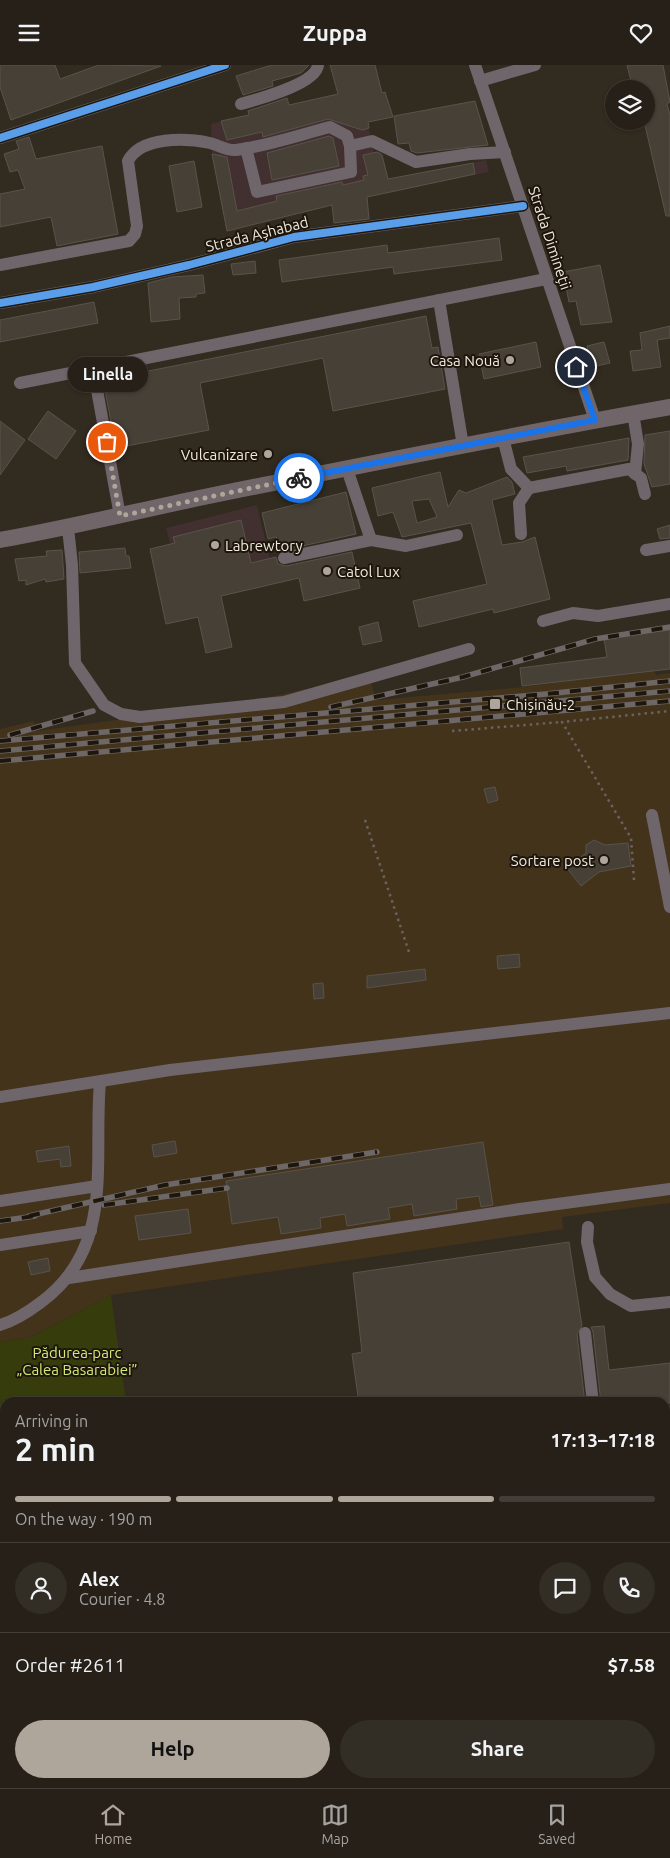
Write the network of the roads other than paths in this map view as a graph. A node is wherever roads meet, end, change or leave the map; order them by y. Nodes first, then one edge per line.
1 (225, 65) edge
2 (318, 65) edge
3 (475, 65) edge
4 (535, 65) edge
5 (480, 81) junction
6 (241, 104) dead end
7 (0, 138) edge
8 (350, 146) junction
9 (246, 148) junction
10 (505, 152) junction
11 (523, 206) junction
12 (0, 265) edge
13 (546, 279) junction
14 (439, 300) junction
15 (0, 303) edge
16 (93, 368) junction
17 (20, 383) dead end
18 (670, 407) edge
19 (633, 413) junction
20 (595, 420) junction
21 (503, 438) junction
22 (463, 445) junction
23 (347, 469) junction
24 (635, 474) junction
25 (529, 488) junction
26 (645, 494) dead end
27 (120, 516) junction
28 (68, 528) junction
29 (457, 535) dead end
30 (521, 535) dead end
31 (0, 540) edge
32 (371, 540) junction
33 (670, 547) edge
34 (646, 550) dead end
35 (284, 558) dead end
36 (670, 604) edge
37 (543, 621) dead end
38 (469, 649) dead end
39 (652, 815) dead end
40 (670, 907) edge
41 (670, 1013) edge
42 (100, 1082) junction
43 (0, 1097) edge
44 (97, 1186) junction
45 (670, 1189) edge
46 (0, 1201) edge
47 (588, 1227) dead end
48 (91, 1231) junction
49 (0, 1245) edge
50 (69, 1278) junction
51 (670, 1302) edge
52 (0, 1325) edge
53 (585, 1333) dead end
54 (593, 1397) edge

1 - 7 street
2 - 6 street
3 - 5 street, Strada Dimineții
4 - 5 street
5 - 10 street, Strada Dimineții
8 - 9 street
8 - 9 street
8 - 10 street
9 - 12 street
10 - 11 street, Strada Dimineții
11 - 13 street, Strada Dimineții
11 - 15 street, Strada Așhabad
13 - 14 street
13 - 20 street, Strada Dimineții
14 - 16 street
14 - 22 street
16 - 17 street
16 - 27 street
18 - 19 main road
19 - 20 main road
19 - 24 street
20 - 21 main road
21 - 22 main road
21 - 25 street
22 - 23 main road
23 - 27 main road
23 - 32 street
24 - 25 street
24 - 26 street
25 - 30 street
27 - 28 main road
28 - 31 main road
28 - 38 street
29 - 32 street
32 - 35 street
33 - 34 street
36 - 37 street
39 - 40 street
41 - 42 street
42 - 43 street
42 - 44 street
44 - 46 street
44 - 48 street
45 - 50 street
47 - 51 street
48 - 49 street
48 - 50 street
50 - 52 street
53 - 54 street

